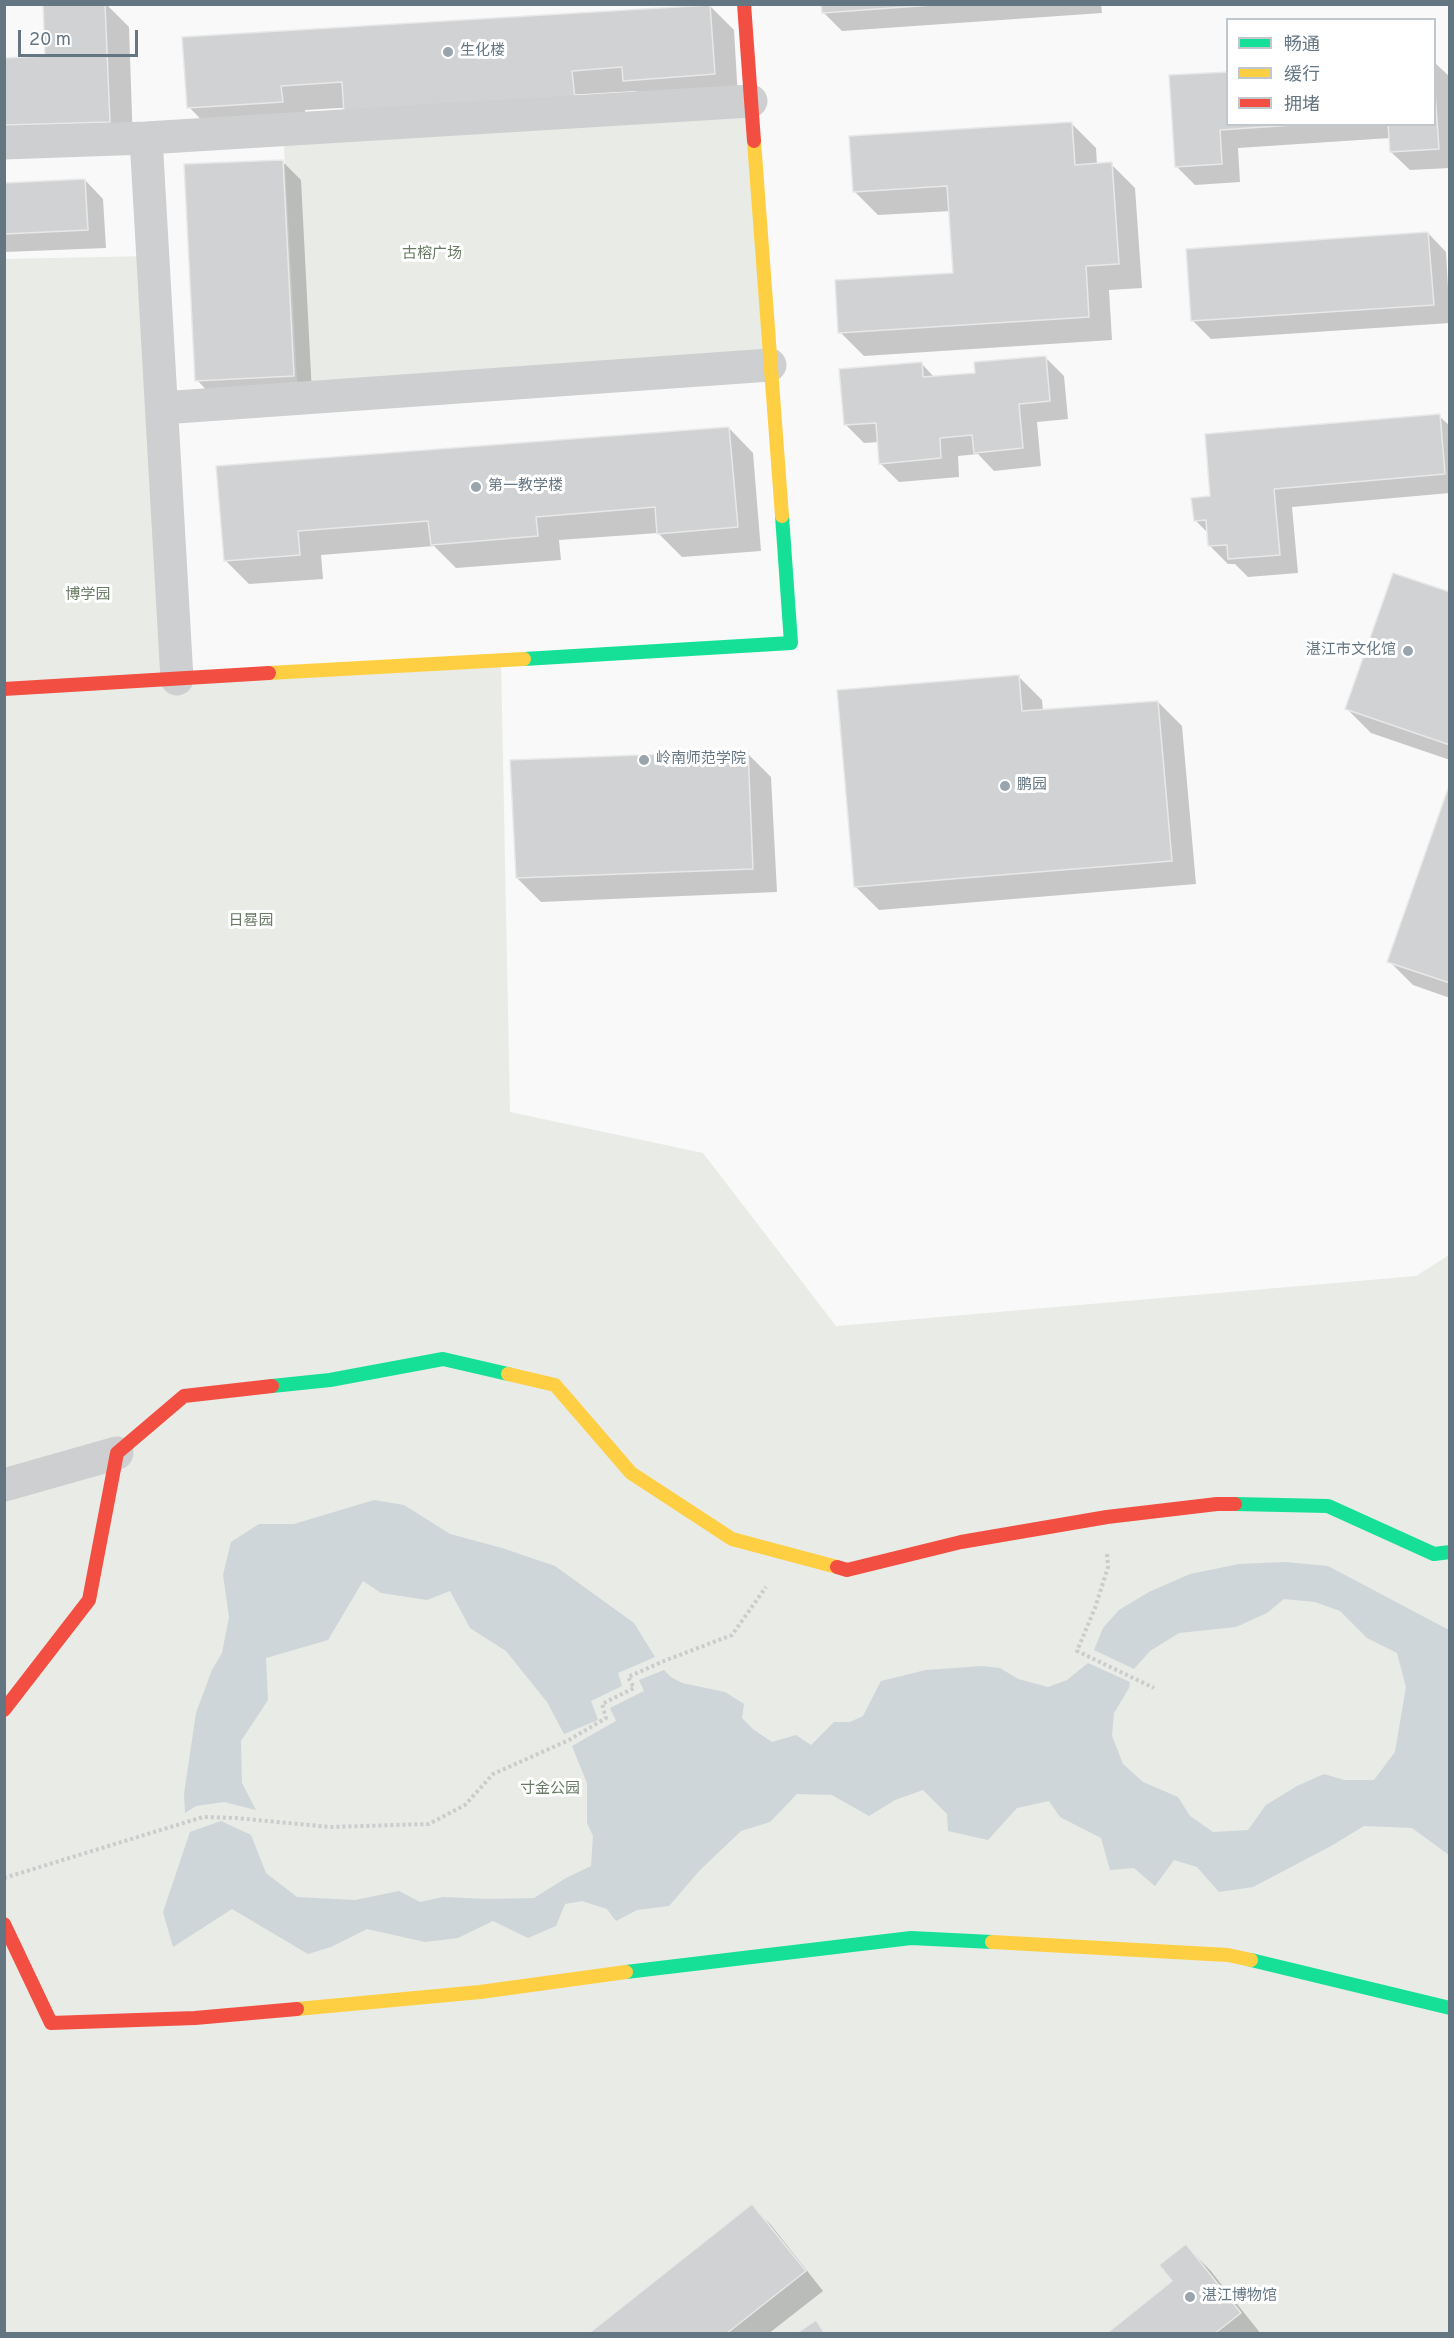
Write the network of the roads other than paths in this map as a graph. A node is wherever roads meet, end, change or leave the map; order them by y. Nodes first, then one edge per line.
1 (744, 4) edge
2 (751, 101) junction
3 (147, 138) junction
4 (4, 143) edge
5 (770, 364) junction
6 (162, 408) junction
7 (177, 679) junction
8 (4, 689) edge
9 (117, 1453) junction
10 (4, 1485) edge
11 (1449, 1552) edge
12 (4, 1710) edge
13 (4, 1924) edge
14 (1449, 2008) edge

1 - 2 street
2 - 3 street
2 - 5 street
3 - 4 street
3 - 6 street
5 - 6 street
5 - 7 street
6 - 7 street
7 - 8 street
9 - 10 street
9 - 11 street
9 - 12 street
13 - 14 street

